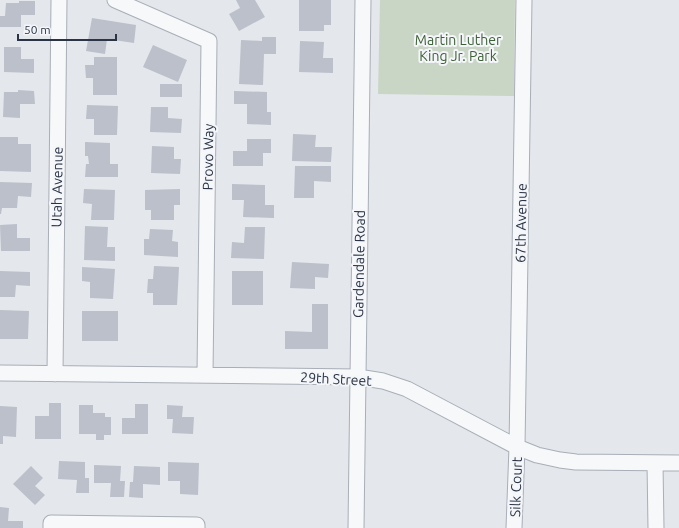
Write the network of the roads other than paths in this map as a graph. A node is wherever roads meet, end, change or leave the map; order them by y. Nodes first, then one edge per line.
1 (59, 0) edge
2 (115, 0) edge
3 (363, 0) edge
4 (524, 0) edge
5 (0, 373) edge
6 (55, 374) junction
7 (205, 375) junction
8 (358, 377) junction
9 (517, 447) junction
10 (655, 463) junction
11 (679, 463) edge
12 (51, 525) edge
13 (197, 528) edge
14 (356, 528) edge
15 (514, 528) edge
16 (656, 528) edge

1 - 6 street, Utah Avenue
2 - 7 street, Provo Way
3 - 8 street, Gardendale Road
4 - 9 street, 67th Avenue
5 - 6 street, 29th Street
6 - 7 street, 29th Street
7 - 8 street, 29th Street
8 - 9 street, 29th Street
8 - 14 street, Gardendale Road
9 - 10 street, 29th Street
9 - 15 street, Silk Court
10 - 11 street, 29th Street
10 - 16 street
12 - 13 street

